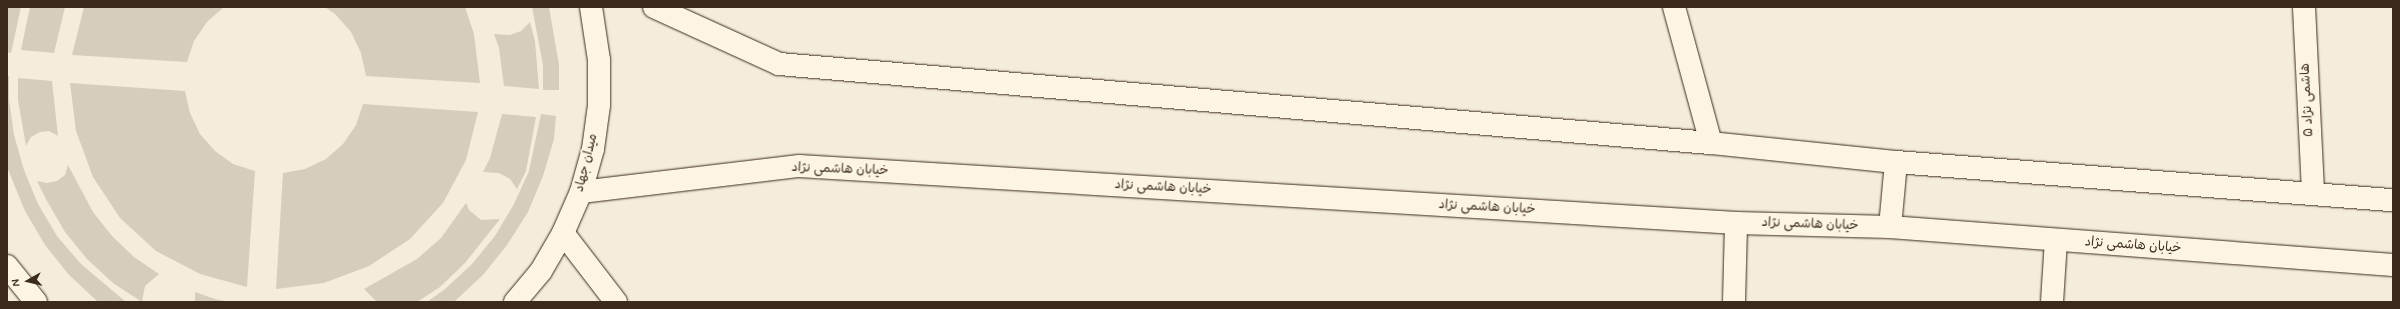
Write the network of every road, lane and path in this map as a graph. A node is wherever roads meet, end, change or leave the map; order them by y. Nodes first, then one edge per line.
1 (591, 7) edge
2 (654, 7) edge
3 (1674, 7) edge
4 (2304, 7) edge
5 (1711, 143) junction
6 (1896, 162) junction
7 (581, 192) junction
8 (2313, 194) junction
9 (2393, 200) edge
10 (1736, 223) junction
11 (1890, 228) junction
12 (564, 233) junction
13 (2056, 240) junction
14 (2393, 265) edge
15 (7, 266) edge
16 (36, 302) edge
17 (516, 302) edge
18 (616, 302) edge
19 (1734, 302) edge
20 (2052, 302) edge

1 - 7 street, میدان جهاد
2 - 5 street
3 - 5 street
4 - 8 street, هاشمی نژاد ۵
5 - 6 street
6 - 8 street
6 - 11 street
7 - 10 street, خیابان هاشمی نژاد
7 - 12 street, میدان جهاد
8 - 9 street
10 - 11 street, خیابان هاشمی نژاد
10 - 19 street
11 - 13 street, خیابان هاشمی نژاد
12 - 17 street, میدان جهاد
12 - 18 street
13 - 14 street, خیابان هاشمی نژاد
13 - 20 street
15 - 16 street

